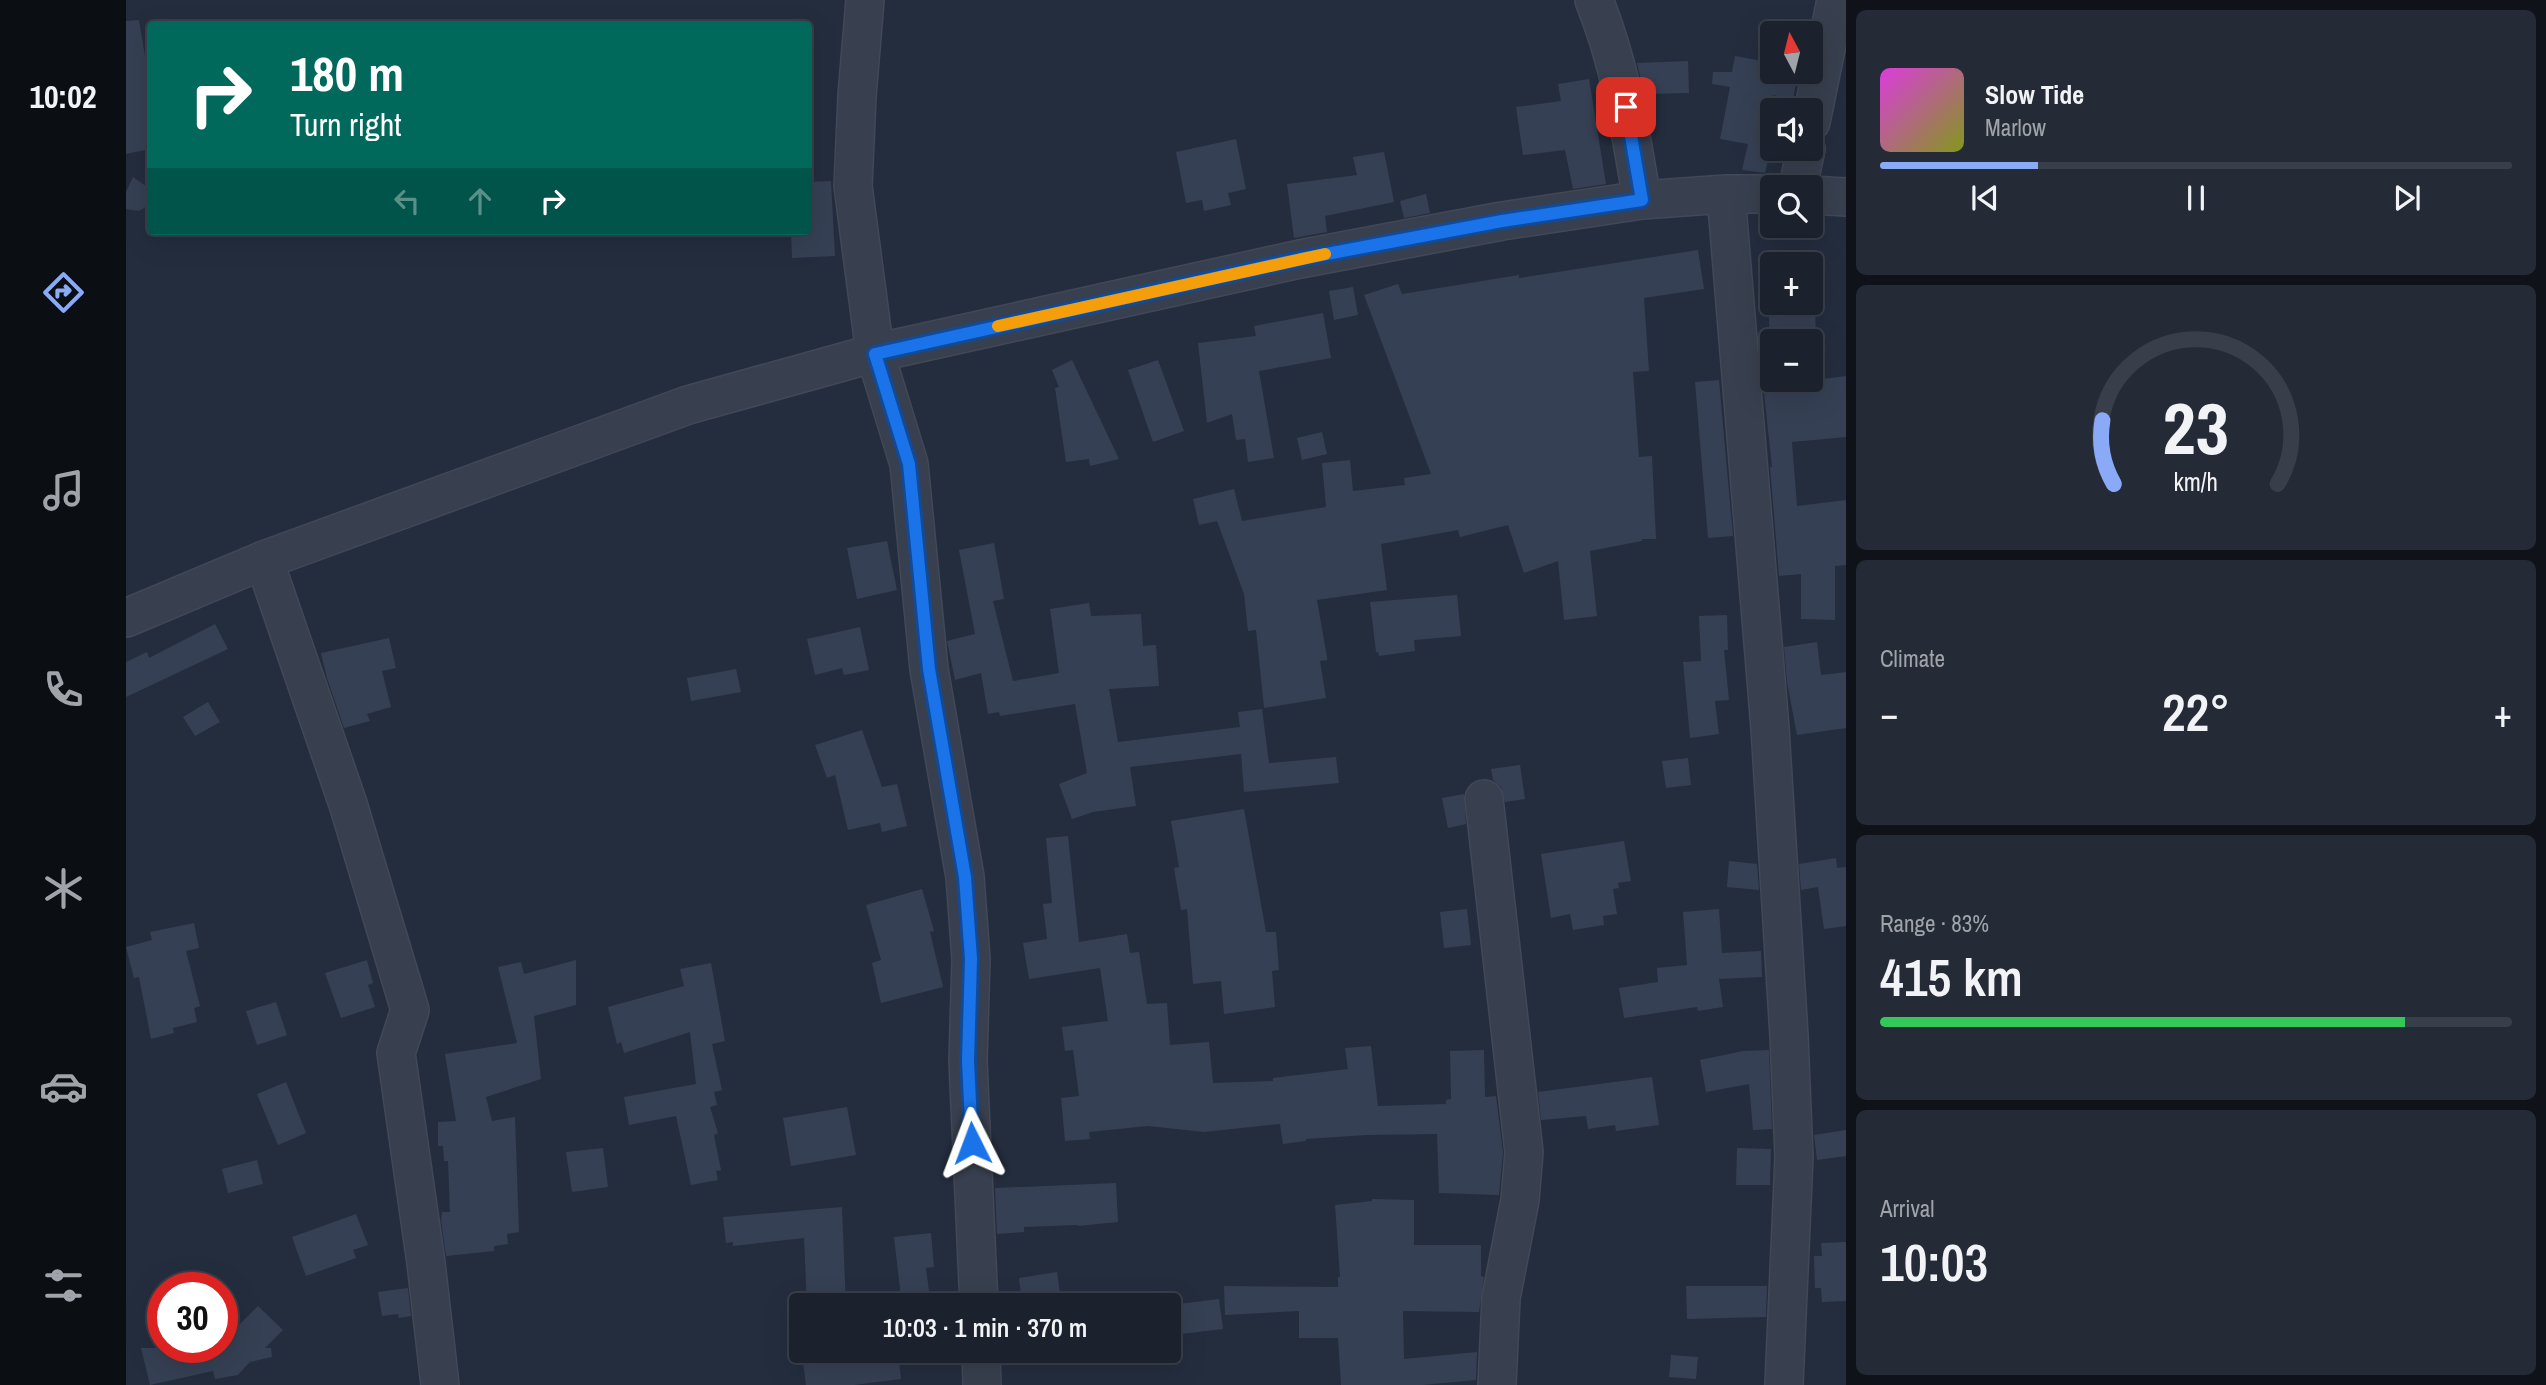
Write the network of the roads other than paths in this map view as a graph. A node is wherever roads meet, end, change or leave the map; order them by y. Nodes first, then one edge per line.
1 (865, 0) edge
2 (1594, 0) edge
3 (1836, 0) edge
4 (1816, 98) edge
5 (1726, 194) junction
6 (1760, 194) edge
7 (1823, 196) edge
8 (1846, 197) edge
9 (1642, 200) junction
10 (875, 354) junction
11 (264, 560) junction
12 (126, 618) edge
13 (1484, 799) dead end
14 (978, 1293) edge
15 (981, 1363) edge
16 (440, 1385) edge
17 (982, 1385) edge
18 (1497, 1385) edge
19 (1784, 1385) edge

1 - 10 street
2 - 9 street
3 - 4 street
5 - 6 street
5 - 9 street
5 - 19 street
7 - 8 street
9 - 10 street
10 - 11 street
10 - 14 street
11 - 12 street
11 - 16 street
13 - 18 street
15 - 17 street

